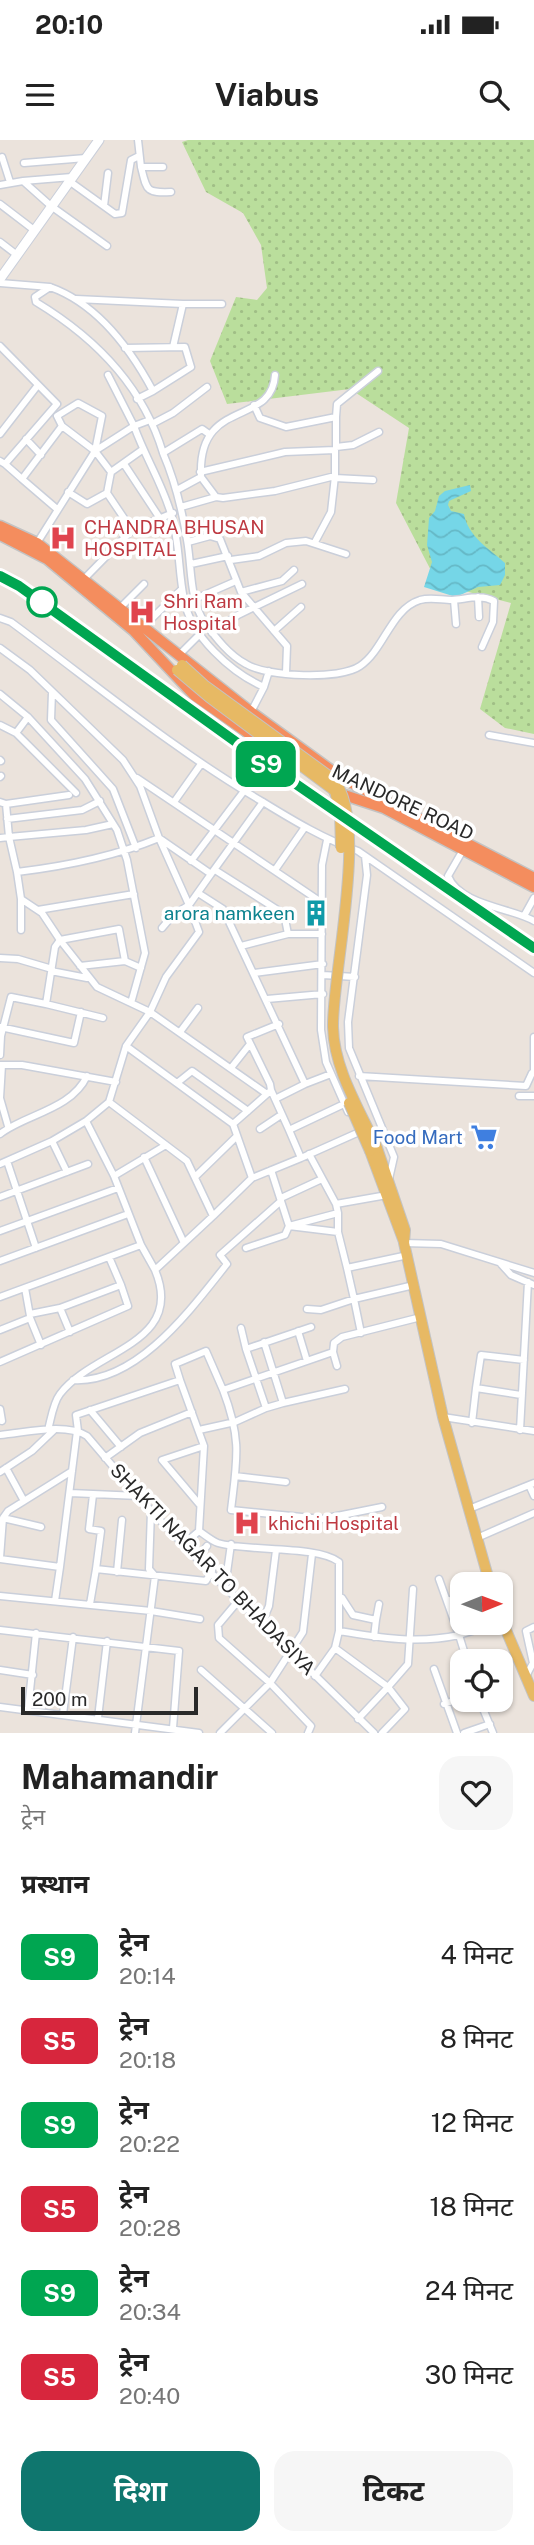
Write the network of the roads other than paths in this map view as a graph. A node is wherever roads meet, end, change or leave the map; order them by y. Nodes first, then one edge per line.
1 (99, 140) edge
2 (138, 140) edge
3 (2, 157) dead end
4 (138, 157) junction
5 (86, 158) junction
6 (24, 163) dead end
7 (141, 167) junction
8 (163, 167) dead end
9 (108, 173) dead end
10 (71, 179) junction
11 (23, 181) junction
12 (10, 182) junction
13 (0, 185) edge
14 (172, 192) dead end
15 (0, 204) edge
16 (51, 206) junction
17 (104, 206) junction
18 (34, 230) junction
19 (0, 242) edge
20 (107, 246) dead end
21 (17, 255) junction
22 (0, 281) edge
23 (50, 287) junction
24 (75, 299) junction
25 (183, 304) junction
26 (222, 304) dead end
27 (0, 346) edge
28 (125, 348) junction
29 (173, 348) junction
30 (378, 371) dead end
31 (108, 375) dead end
32 (275, 375) dead end
33 (38, 385) junction
34 (207, 387) dead end
35 (153, 391) junction
36 (137, 399) junction
37 (254, 405) junction
38 (336, 417) junction
39 (151, 422) junction
40 (62, 426) junction
41 (134, 426) junction
42 (379, 432) dead end
43 (0, 434) edge
44 (209, 434) junction
45 (26, 439) junction
46 (336, 448) junction
47 (142, 450) junction
48 (95, 451) junction
49 (163, 453) junction
50 (41, 455) junction
51 (2, 463) edge
52 (124, 464) junction
53 (111, 472) junction
54 (201, 474) junction
55 (335, 477) junction
56 (22, 479) junction
57 (373, 480) dead end
58 (177, 490) junction
59 (68, 492) junction
60 (107, 493) junction
61 (216, 496) junction
62 (181, 508) junction
63 (58, 509) junction
64 (171, 513) junction
65 (159, 517) junction
66 (0, 520) edge
67 (6, 528) edge
68 (132, 530) junction
69 (0, 535) edge
70 (37, 542) junction
71 (188, 542) junction
72 (315, 542) junction
73 (346, 554) dead end
74 (229, 558) junction
75 (191, 564) junction
76 (294, 570) dead end
77 (83, 580) junction
78 (236, 582) junction
79 (144, 583) dead end
80 (302, 584) dead end
81 (182, 589) junction
82 (241, 592) junction
83 (478, 597) junction
84 (195, 599) junction
85 (454, 600) junction
86 (251, 607) junction
87 (301, 607) dead end
88 (119, 608) junction
89 (479, 617) dead end
90 (0, 618) edge
91 (456, 624) dead end
92 (142, 628) junction
93 (274, 631) junction
94 (201, 633) junction
95 (212, 634) junction
96 (482, 647) dead end
97 (0, 648) edge
98 (167, 663) junction
99 (179, 664) junction
100 (268, 671) junction
101 (286, 673) junction
102 (264, 687) junction
103 (52, 692) junction
104 (0, 694) edge
105 (251, 712) junction
106 (28, 717) junction
107 (0, 725) edge
108 (16, 733) junction
109 (489, 735) dead end
110 (534, 743) edge
111 (201, 764) junction
112 (136, 778) junction
113 (244, 791) junction
114 (100, 801) junction
115 (174, 802) junction
116 (263, 802) junction
117 (3, 803) edge
118 (7, 819) junction
119 (113, 824) junction
120 (305, 827) junction
121 (214, 830) junction
122 (9, 837) junction
123 (0, 838) edge
124 (159, 838) junction
125 (327, 840) junction
126 (234, 843) junction
127 (136, 848) junction
128 (464, 849) junction
129 (124, 852) junction
130 (365, 856) junction
131 (191, 861) junction
132 (275, 870) junction
133 (17, 872) junction
134 (213, 872) junction
135 (534, 878) edge
136 (534, 887) edge
137 (198, 893) junction
138 (134, 894) junction
139 (534, 898) edge
140 (21, 899) junction
141 (321, 902) junction
142 (189, 905) junction
143 (38, 910) junction
144 (524, 916) junction
145 (534, 921) edge
146 (162, 928) dead end
147 (21, 930) dead end
148 (288, 934) junction
149 (322, 934) junction
150 (60, 940) junction
151 (241, 946) junction
152 (0, 958) edge
153 (125, 961) junction
154 (323, 964) junction
155 (80, 966) junction
156 (141, 968) junction
157 (51, 970) junction
158 (254, 972) junction
159 (534, 973) edge
160 (323, 975) junction
161 (355, 977) junction
162 (88, 979) junction
163 (323, 994) junction
164 (267, 999) junction
165 (131, 1003) junction
166 (46, 1004) junction
167 (198, 1008) dead end
168 (150, 1012) junction
169 (81, 1013) junction
170 (103, 1018) dead end
171 (279, 1024) junction
172 (2, 1027) edge
173 (180, 1032) junction
174 (534, 1040) edge
175 (250, 1044) junction
176 (126, 1046) junction
177 (0, 1055) edge
178 (1, 1065) edge
179 (231, 1068) junction
180 (533, 1073) edge
181 (331, 1074) junction
182 (88, 1076) junction
183 (359, 1076) junction
184 (116, 1082) junction
185 (177, 1083) junction
186 (305, 1084) junction
187 (269, 1092) junction
188 (519, 1096) dead end
189 (534, 1096) edge
190 (0, 1098) edge
191 (275, 1099) junction
192 (109, 1101) junction
193 (344, 1104) junction
194 (248, 1111) junction
195 (281, 1115) junction
196 (86, 1121) junction
197 (233, 1124) junction
198 (8, 1126) junction
199 (260, 1129) dead end
200 (289, 1130) junction
201 (357, 1133) junction
202 (0, 1134) edge
203 (237, 1136) junction
204 (52, 1141) junction
205 (166, 1145) junction
206 (309, 1154) junction
207 (144, 1157) junction
208 (301, 1158) junction
209 (3, 1163) edge
210 (88, 1164) dead end
211 (271, 1170) junction
212 (67, 1172) junction
213 (114, 1176) junction
214 (195, 1176) junction
215 (252, 1178) junction
216 (384, 1178) junction
217 (322, 1179) junction
218 (118, 1188) junction
219 (17, 1192) junction
220 (387, 1195) junction
221 (0, 1197) edge
222 (281, 1200) junction
223 (336, 1204) junction
224 (338, 1213) junction
225 (128, 1214) junction
226 (213, 1216) junction
227 (25, 1221) junction
228 (289, 1226) junction
229 (0, 1231) edge
230 (338, 1232) junction
231 (184, 1243) junction
232 (404, 1243) junction
233 (141, 1245) junction
234 (36, 1248) junction
235 (246, 1248) dead end
236 (408, 1255) junction
237 (109, 1257) junction
238 (0, 1261) edge
239 (501, 1264) junction
240 (347, 1268) junction
241 (155, 1270) junction
242 (534, 1273) edge
243 (531, 1283) edge
244 (121, 1285) junction
245 (414, 1285) junction
246 (25, 1288) junction
247 (0, 1297) edge
248 (354, 1299) junction
249 (60, 1308) junction
250 (307, 1309) dead end
251 (30, 1316) junction
252 (421, 1317) junction
253 (311, 1326) dead end
254 (241, 1328) dead end
255 (0, 1330) edge
256 (298, 1331) junction
257 (70, 1332) junction
258 (361, 1333) junction
259 (264, 1342) junction
260 (41, 1345) junction
261 (246, 1349) junction
262 (333, 1352) junction
263 (524, 1360) junction
264 (307, 1361) junction
265 (0, 1362) edge
266 (337, 1366) dead end
267 (273, 1372) junction
268 (257, 1378) junction
269 (73, 1380) junction
270 (180, 1380) junction
271 (476, 1388) junction
272 (345, 1389) dead end
273 (223, 1390) junction
274 (521, 1395) junction
275 (284, 1403) junction
276 (267, 1408) junction
277 (0, 1409) edge
278 (90, 1410) junction
279 (192, 1412) junction
280 (443, 1417) junction
281 (2, 1421) dead end
282 (235, 1422) junction
283 (472, 1423) junction
284 (51, 1430) junction
285 (199, 1430) junction
286 (520, 1430) junction
287 (78, 1431) junction
288 (534, 1431) edge
289 (0, 1435) edge
290 (204, 1446) junction
291 (121, 1447) junction
292 (105, 1458) junction
293 (3, 1470) edge
294 (72, 1472) junction
295 (235, 1476) junction
296 (286, 1482) dead end
297 (532, 1484) edge
298 (70, 1493) junction
299 (93, 1495) junction
300 (139, 1496) junction
301 (534, 1496) edge
302 (24, 1501) junction
303 (200, 1505) junction
304 (382, 1507) dead end
305 (469, 1509) junction
306 (151, 1511) junction
307 (534, 1513) edge
308 (1, 1516) edge
309 (122, 1520) dead end
310 (41, 1527) dead end
311 (200, 1531) junction
312 (477, 1538) junction
313 (185, 1543) junction
314 (230, 1544) junction
315 (207, 1546) dead end
316 (276, 1550) junction
317 (312, 1553) junction
318 (198, 1557) junction
319 (0, 1558) edge
320 (60, 1567) junction
321 (96, 1569) junction
322 (212, 1571) junction
323 (117, 1572) junction
324 (487, 1572) edge
325 (155, 1576) junction
326 (439, 1579) dead end
327 (225, 1587) junction
328 (413, 1589) dead end
329 (0, 1596) edge
330 (341, 1597) junction
331 (239, 1600) junction
332 (450, 1600) edge
333 (55, 1601) junction
334 (447, 1601) junction
335 (90, 1604) junction
336 (379, 1604) dead end
337 (450, 1610) edge
338 (151, 1611) junction
339 (200, 1619) dead end
340 (376, 1620) junction
341 (262, 1623) junction
342 (534, 1628) edge
343 (0, 1630) edge
344 (339, 1631) junction
345 (36, 1633) junction
346 (459, 1635) joint
347 (508, 1635) edge
348 (73, 1637) junction
349 (374, 1637) junction
350 (107, 1641) junction
351 (411, 1641) junction
352 (146, 1646) junction
353 (335, 1648) junction
354 (463, 1649) edge
355 (292, 1653) junction
356 (434, 1669) dead end
357 (0, 1670) edge
358 (201, 1670) dead end
359 (33, 1675) junction
360 (315, 1675) junction
361 (525, 1678) junction
362 (270, 1683) junction
363 (388, 1688) junction
364 (534, 1696) edge
365 (450, 1702) edge
366 (444, 1704) junction
367 (0, 1707) edge
368 (245, 1708) junction
369 (28, 1710) junction
370 (485, 1712) edge
371 (63, 1714) junction
372 (98, 1718) junction
373 (358, 1719) junction
374 (136, 1723) junction
375 (490, 1724) junction
376 (173, 1728) junction
377 (223, 1732) edge
378 (135, 1733) edge
379 (199, 1733) edge
380 (272, 1733) edge
381 (308, 1733) edge
382 (374, 1733) edge
383 (382, 1733) edge
384 (457, 1733) edge
385 (464, 1733) edge
386 (493, 1733) edge

1 - 5 street
2 - 4 street
3 - 12 street
4 - 7 street
4 - 17 street
5 - 6 street
5 - 10 street
7 - 8 street
7 - 14 street
9 - 17 street
10 - 11 street
10 - 16 street
10 - 17 street
11 - 12 street
11 - 16 street
12 - 13 street
15 - 18 street
16 - 18 street
16 - 20 street
18 - 21 street
19 - 21 street
21 - 22 street
22 - 23 street
23 - 24 street
23 - 36 street
24 - 25 street
24 - 28 street
25 - 26 street
25 - 29 street
27 - 33 street
28 - 29 street
28 - 35 street
29 - 35 street
30 - 38 street
31 - 41 street
32 - 37 street
33 - 43 street
33 - 45 street
34 - 39 street
35 - 36 street
36 - 39 street
37 - 38 street
37 - 44 street
38 - 46 street
39 - 41 street
39 - 49 street
40 - 48 street
40 - 48 street
40 - 50 street
41 - 47 street
41 - 48 street
42 - 46 street
44 - 49 street
44 - 54 street
45 - 50 street
45 - 51 street
46 - 54 street
46 - 55 street
47 - 52 street
47 - 64 street
48 - 53 street
48 - 59 street
49 - 58 street
50 - 56 street
51 - 56 street
52 - 53 street
52 - 65 street
53 - 60 street
54 - 58 street
54 - 61 street
55 - 57 street
55 - 61 street
55 - 72 street
56 - 63 street
58 - 62 street
59 - 60 street
59 - 63 street
60 - 68 street
61 - 62 street
62 - 64 street
62 - 71 street
63 - 70 street
64 - 65 street
64 - 81 street
65 - 68 street
66 - 67 street
67 - 70 highway, MANDORE ROAD
68 - 77 street
69 - 98 highway, MANDORE ROAD
70 - 77 highway, MANDORE ROAD
71 - 74 street
71 - 75 street
72 - 73 street
72 - 74 street
74 - 75 street
74 - 78 street
75 - 84 street
76 - 82 street
77 - 88 highway, MANDORE ROAD
78 - 82 street
78 - 84 street
79 - 88 street
80 - 86 street
81 - 92 street
81 - 94 street
82 - 86 street
83 - 85 street
83 - 89 street
83 - 96 street
84 - 95 street
85 - 91 street
85 - 101 street
86 - 93 street
86 - 95 street
87 - 93 street
88 - 92 highway, MANDORE ROAD
90 - 111 street
92 - 99 highway, MANDORE ROAD
93 - 101 street
94 - 99 street
94 - 102 street
95 - 100 street
97 - 103 street
98 - 99 main road
98 - 128 highway, MANDORE ROAD
99 - 105 highway, MANDORE ROAD
99 - 216 main road, bridge
100 - 101 street
100 - 102 street
102 - 105 street
103 - 112 street
103 - 127 street
104 - 106 street
105 - 135 highway, MANDORE ROAD
106 - 108 street
106 - 114 street
107 - 108 street
108 - 117 street
109 - 110 street
111 - 113 street
111 - 115 street
112 - 115 street
112 - 124 street
113 - 116 street
113 - 121 street
114 - 118 street
114 - 119 street
115 - 121 street
116 - 120 street
116 - 126 street
117 - 118 street
118 - 122 street
119 - 122 street
119 - 129 street
120 - 125 street
120 - 132 street
121 - 126 street
121 - 131 street
122 - 123 street
122 - 133 street
124 - 127 street
124 - 131 street
124 - 142 street
125 - 130 street
125 - 141 street
126 - 132 street
126 - 134 street
127 - 129 street
128 - 136 highway, MANDORE ROAD
128 - 144 street
129 - 133 street
129 - 138 street
130 - 159 street
130 - 161 street
131 - 134 street
132 - 141 street
133 - 140 street
134 - 137 street
134 - 148 street
137 - 142 street
137 - 151 street
138 - 143 street
138 - 156 street
139 - 144 street
140 - 143 street
140 - 147 street
141 - 149 street
142 - 146 street
142 - 168 street
143 - 150 street
144 - 145 street
148 - 149 street
148 - 151 street
149 - 154 street
150 - 153 street
150 - 155 street
150 - 157 street
151 - 158 street
152 - 157 street
153 - 155 street
153 - 156 street
154 - 158 street
154 - 160 street
155 - 162 street
156 - 165 street
157 - 162 street
157 - 166 street
158 - 164 street
160 - 161 street
160 - 163 street
161 - 183 street
162 - 165 street
163 - 164 street
163 - 181 street
164 - 171 street
165 - 168 street
166 - 169 street
166 - 172 street
167 - 173 street
168 - 173 street
168 - 176 street
169 - 170 street
169 - 172 street
171 - 175 street
171 - 186 street
172 - 177 street
173 - 179 street
174 - 180 street
175 - 179 street
175 - 187 street
176 - 184 street
176 - 185 street
178 - 182 street
178 - 190 street
179 - 187 street
180 - 183 street
181 - 186 street
181 - 193 street
182 - 184 street
182 - 198 street
183 - 216 street
184 - 192 street
185 - 194 street
185 - 197 street
186 - 191 street
187 - 191 street
187 - 194 street
188 - 189 street
190 - 198 street
191 - 195 street
192 - 196 street
192 - 205 street
193 - 200 street
193 - 201 street
194 - 197 street
195 - 199 street
195 - 200 street
196 - 204 street
196 - 213 street
197 - 203 street
198 - 202 street
200 - 208 street
201 - 206 street
201 - 216 street
203 - 214 street
203 - 215 street
204 - 209 street
204 - 212 street
205 - 207 street
205 - 214 street
206 - 208 street
206 - 217 street
207 - 213 street
207 - 231 street
208 - 211 street
209 - 219 street
210 - 212 street
211 - 215 street
211 - 222 street
212 - 219 street
213 - 218 street
214 - 226 street
215 - 226 street
216 - 220 main road
216 - 232 main road
217 - 222 street
217 - 223 street
218 - 225 street
218 - 227 street
219 - 221 street
219 - 227 street
220 - 223 street
220 - 232 main road
222 - 228 street
222 - 269 street
223 - 224 street
224 - 228 street
224 - 230 street
225 - 233 street
225 - 234 street
226 - 231 street
227 - 229 street
227 - 234 street
228 - 230 street
228 - 235 street
230 - 240 street
231 - 241 street
232 - 236 main road
232 - 239 street
233 - 237 street
233 - 241 street
234 - 238 street
236 - 240 street
236 - 245 main road
237 - 244 street
237 - 246 street
239 - 242 street
239 - 243 street
240 - 248 street
241 - 269 street
243 - 263 street
244 - 249 street
244 - 257 street
245 - 248 street
245 - 252 main road
246 - 247 street
246 - 251 street
248 - 250 street
248 - 258 street
249 - 251 street
249 - 257 street
251 - 255 street
251 - 260 street
252 - 258 street
252 - 280 main road
253 - 256 street
254 - 261 street
256 - 259 street
256 - 264 street
257 - 260 street
258 - 262 street
259 - 261 street
259 - 267 street
260 - 265 street
261 - 268 street
262 - 264 street
262 - 266 street
263 - 271 street
263 - 274 street
264 - 267 street
267 - 268 street
267 - 275 street
268 - 273 street
268 - 276 street
269 - 284 street
270 - 273 street
270 - 278 street
270 - 279 street
271 - 274 street
271 - 283 street
272 - 275 street
273 - 282 street
274 - 286 street
275 - 276 street
276 - 282 street
277 - 281 street
278 - 287 street
278 - 291 street
279 - 285 street
279 - 291 street
280 - 283 street
280 - 305 main road
282 - 285 street
282 - 295 street
283 - 286 street
284 - 287 street
284 - 289 street
284 - 293 street
285 - 290 street
286 - 288 street
287 - 292 street, SHAKTI NAGAR TO BHADASIYA
287 - 294 street
290 - 303 street
290 - 303 street
291 - 292 street
292 - 300 street, SHAKTI NAGAR TO BHADASIYA
293 - 302 street
294 - 298 street
294 - 302 street
295 - 296 street
295 - 304 street
297 - 301 street
297 - 305 street
298 - 299 street
298 - 320 street
299 - 300 street
299 - 321 street
300 - 306 street, SHAKTI NAGAR TO BHADASIYA
302 - 308 street
303 - 311 street
305 - 312 main road
306 - 313 street, SHAKTI NAGAR TO BHADASIYA
306 - 325 street
307 - 312 street
308 - 310 street
308 - 319 street
309 - 323 street
311 - 313 street
311 - 314 street
312 - 324 main road
313 - 318 street, SHAKTI NAGAR TO BHADASIYA
314 - 316 street
314 - 327 street
315 - 318 street
316 - 317 street
316 - 341 street
317 - 330 street
317 - 355 street
318 - 322 street, SHAKTI NAGAR TO BHADASIYA
319 - 320 street
320 - 333 street
321 - 323 street
321 - 335 street
322 - 325 street
322 - 327 street, SHAKTI NAGAR TO BHADASIYA
323 - 325 street
325 - 338 street
326 - 334 street
327 - 331 street, SHAKTI NAGAR TO BHADASIYA
328 - 351 street
329 - 333 street
330 - 340 street
330 - 344 street
331 - 341 street, SHAKTI NAGAR TO BHADASIYA
331 - 362 street
332 - 334 street
333 - 335 street
334 - 337 street
335 - 338 street
336 - 340 street
338 - 339 street
338 - 352 street
340 - 349 street
341 - 355 street, SHAKTI NAGAR TO BHADASIYA
342 - 361 street
343 - 345 street
344 - 349 street
344 - 353 street
345 - 348 street
345 - 359 street
346 - 351 street
346 - 354 street
347 - 361 main road
348 - 350 street
348 - 371 street
349 - 351 street
350 - 352 street
350 - 372 street
351 - 363 street
352 - 374 street
352 - 376 street
353 - 360 street
353 - 363 street
355 - 360 street, SHAKTI NAGAR TO BHADASIYA
355 - 362 street
356 - 366 street
357 - 359 street
358 - 368 street
359 - 369 street
360 - 373 street, SHAKTI NAGAR TO BHADASIYA
361 - 364 main road
362 - 368 street
362 - 381 street
363 - 373 street
363 - 383 street
365 - 366 street
366 - 384 street
367 - 369 street
368 - 377 street
368 - 380 street
369 - 371 street
370 - 375 street
371 - 372 street
372 - 374 street
373 - 382 street, SHAKTI NAGAR TO BHADASIYA
374 - 376 street
374 - 378 street
375 - 385 street
375 - 386 street
376 - 379 street

